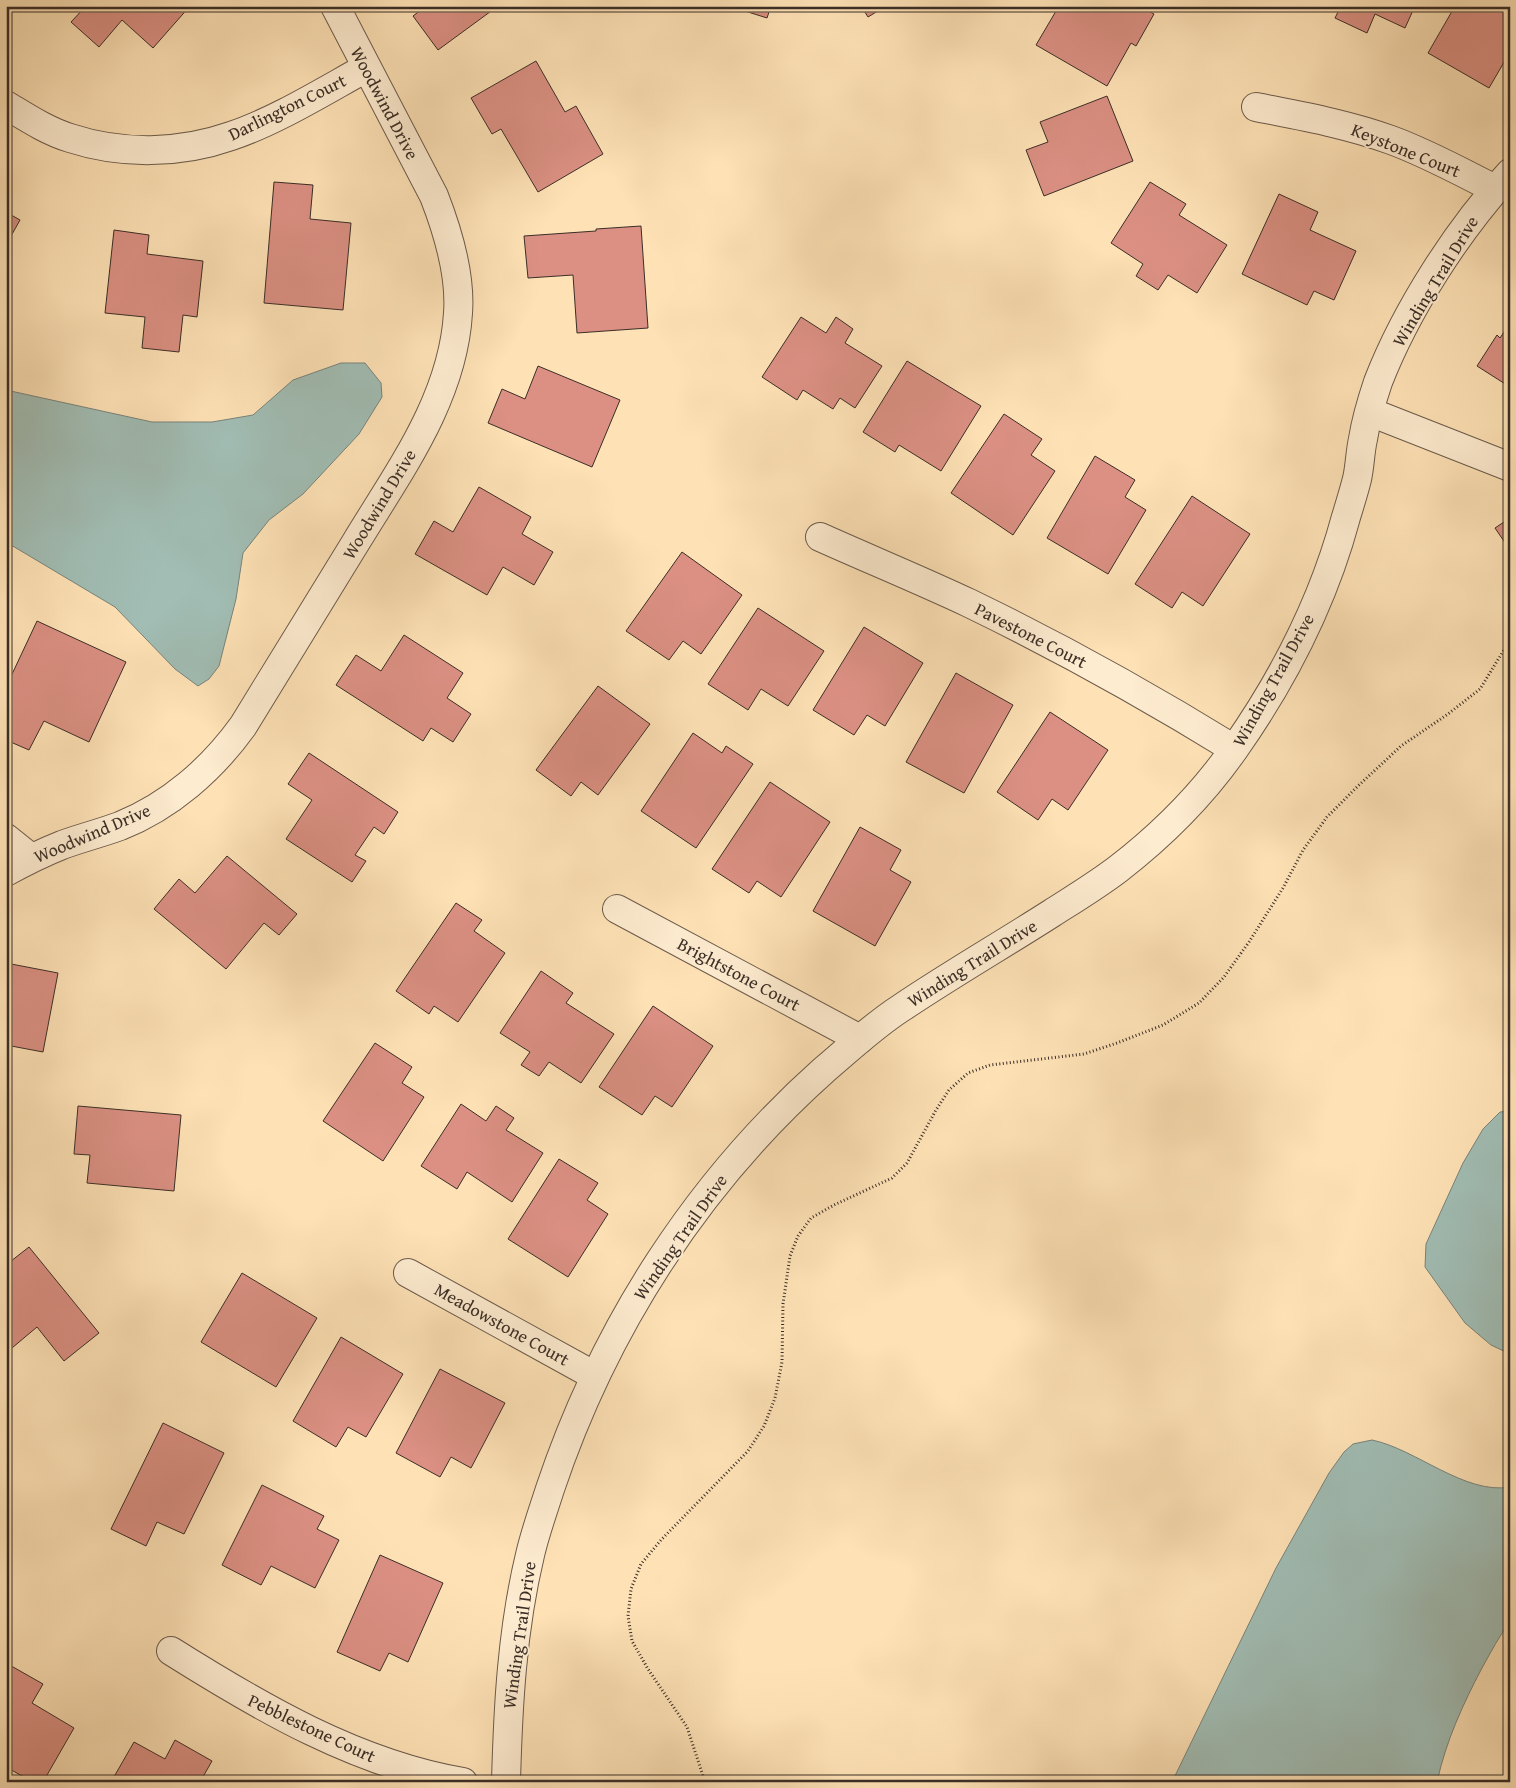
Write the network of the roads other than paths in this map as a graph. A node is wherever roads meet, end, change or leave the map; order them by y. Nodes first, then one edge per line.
1 (335, 6) edge
2 (366, 68) junction
3 (6, 105) edge
4 (1256, 107) dead end
5 (1502, 181) edge
6 (1370, 412) junction
7 (1510, 467) edge
8 (820, 537) dead end
9 (1234, 750) junction
10 (6, 838) edge
11 (31, 858) junction
12 (6, 872) edge
13 (617, 909) dead end
14 (860, 1039) junction
15 (408, 1273) dead end
16 (595, 1376) junction
17 (171, 1651) dead end
18 (463, 1782) edge
19 (506, 1782) edge

1 - 2 street, Woodwind Drive
2 - 3 street, Darlington Court
2 - 11 street, Woodwind Drive
4 - 5 street, Keystone Court
5 - 6 street, Winding Trail Drive
6 - 7 street
6 - 9 street, Winding Trail Drive
8 - 9 street, Pavestone Court
9 - 14 street, Winding Trail Drive
10 - 11 street
11 - 12 street, Woodwind Drive
13 - 14 street, Brightstone Court
14 - 16 street, Winding Trail Drive
15 - 16 street, Meadowstone Court
16 - 19 street, Winding Trail Drive
17 - 18 street, Pebblestone Court

